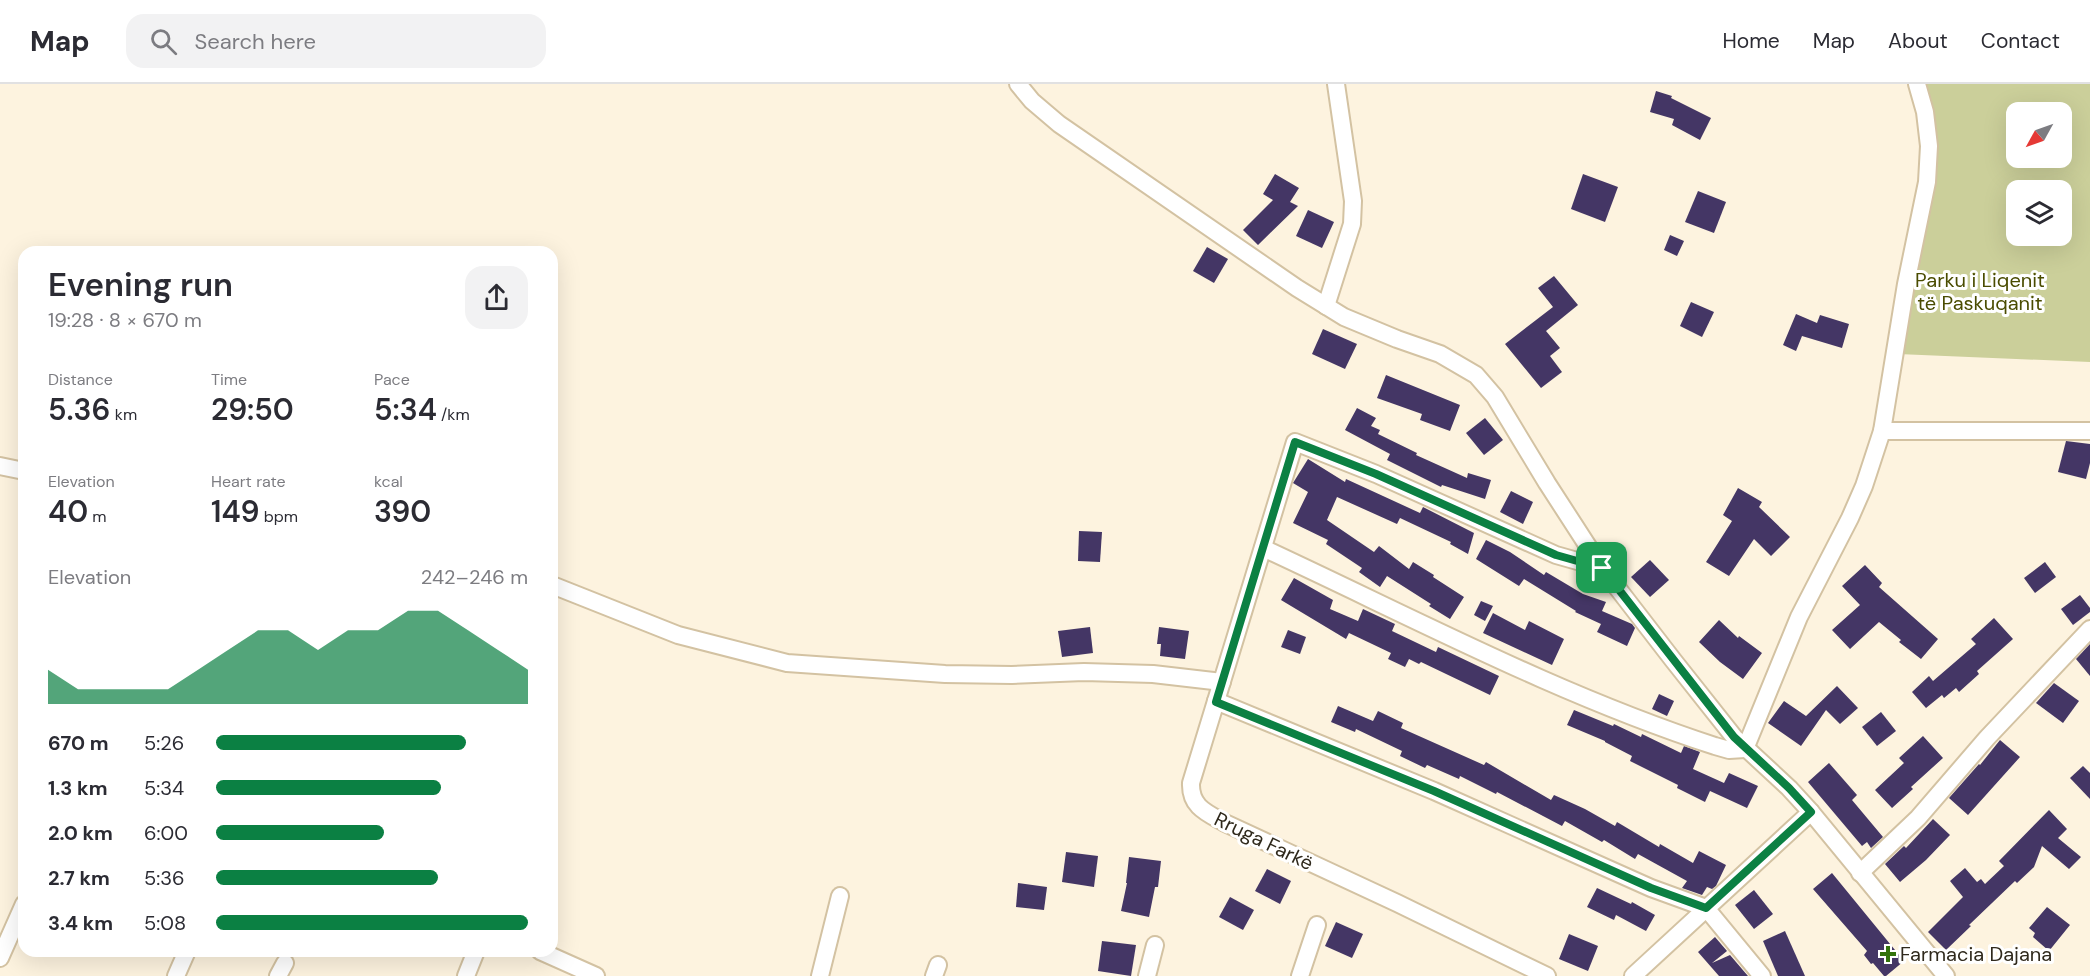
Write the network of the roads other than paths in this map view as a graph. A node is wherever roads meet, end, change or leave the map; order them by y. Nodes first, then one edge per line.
1 (1018, 84) edge
2 (1336, 84) edge
3 (1917, 84) edge
4 (1326, 306) junction
5 (1882, 430) junction
6 (2090, 431) edge
7 (0, 466) edge
8 (18, 470) edge
9 (1263, 548) junction
10 (1602, 568) junction
11 (558, 587) edge
12 (2090, 629) edge
13 (1222, 682) junction
14 (1216, 702) junction
15 (1745, 749) junction
16 (1811, 812) junction
17 (1860, 873) junction
18 (840, 896) dead end
19 (1706, 908) junction
20 (18, 918) edge
21 (1317, 924) dead end
22 (1155, 945) dead end
23 (184, 957) edge
24 (474, 957) edge
25 (549, 957) edge
26 (0, 958) edge
27 (570, 971) edge
28 (176, 976) edge
29 (466, 976) edge
30 (596, 976) edge
31 (820, 976) edge
32 (1147, 976) edge
33 (1300, 976) edge
34 (1546, 976) edge
35 (1634, 976) edge
36 (1762, 976) edge
37 (1946, 976) edge

1 - 4 street
2 - 4 street
3 - 5 street
4 - 10 street
5 - 6 street
5 - 15 street
7 - 8 street
9 - 10 street, Rruga Farkë
9 - 13 street, Rruga Farkë
9 - 15 street
10 - 15 street
11 - 13 street
12 - 17 street
13 - 14 street, Rruga Farkë
14 - 19 street
14 - 34 street, Rruga Farkë
15 - 16 street
16 - 17 street
16 - 19 street
17 - 37 street
18 - 31 street
19 - 35 street
19 - 36 street
20 - 26 street
21 - 33 street
22 - 32 street
23 - 28 street
24 - 29 street
25 - 27 street
27 - 30 street

